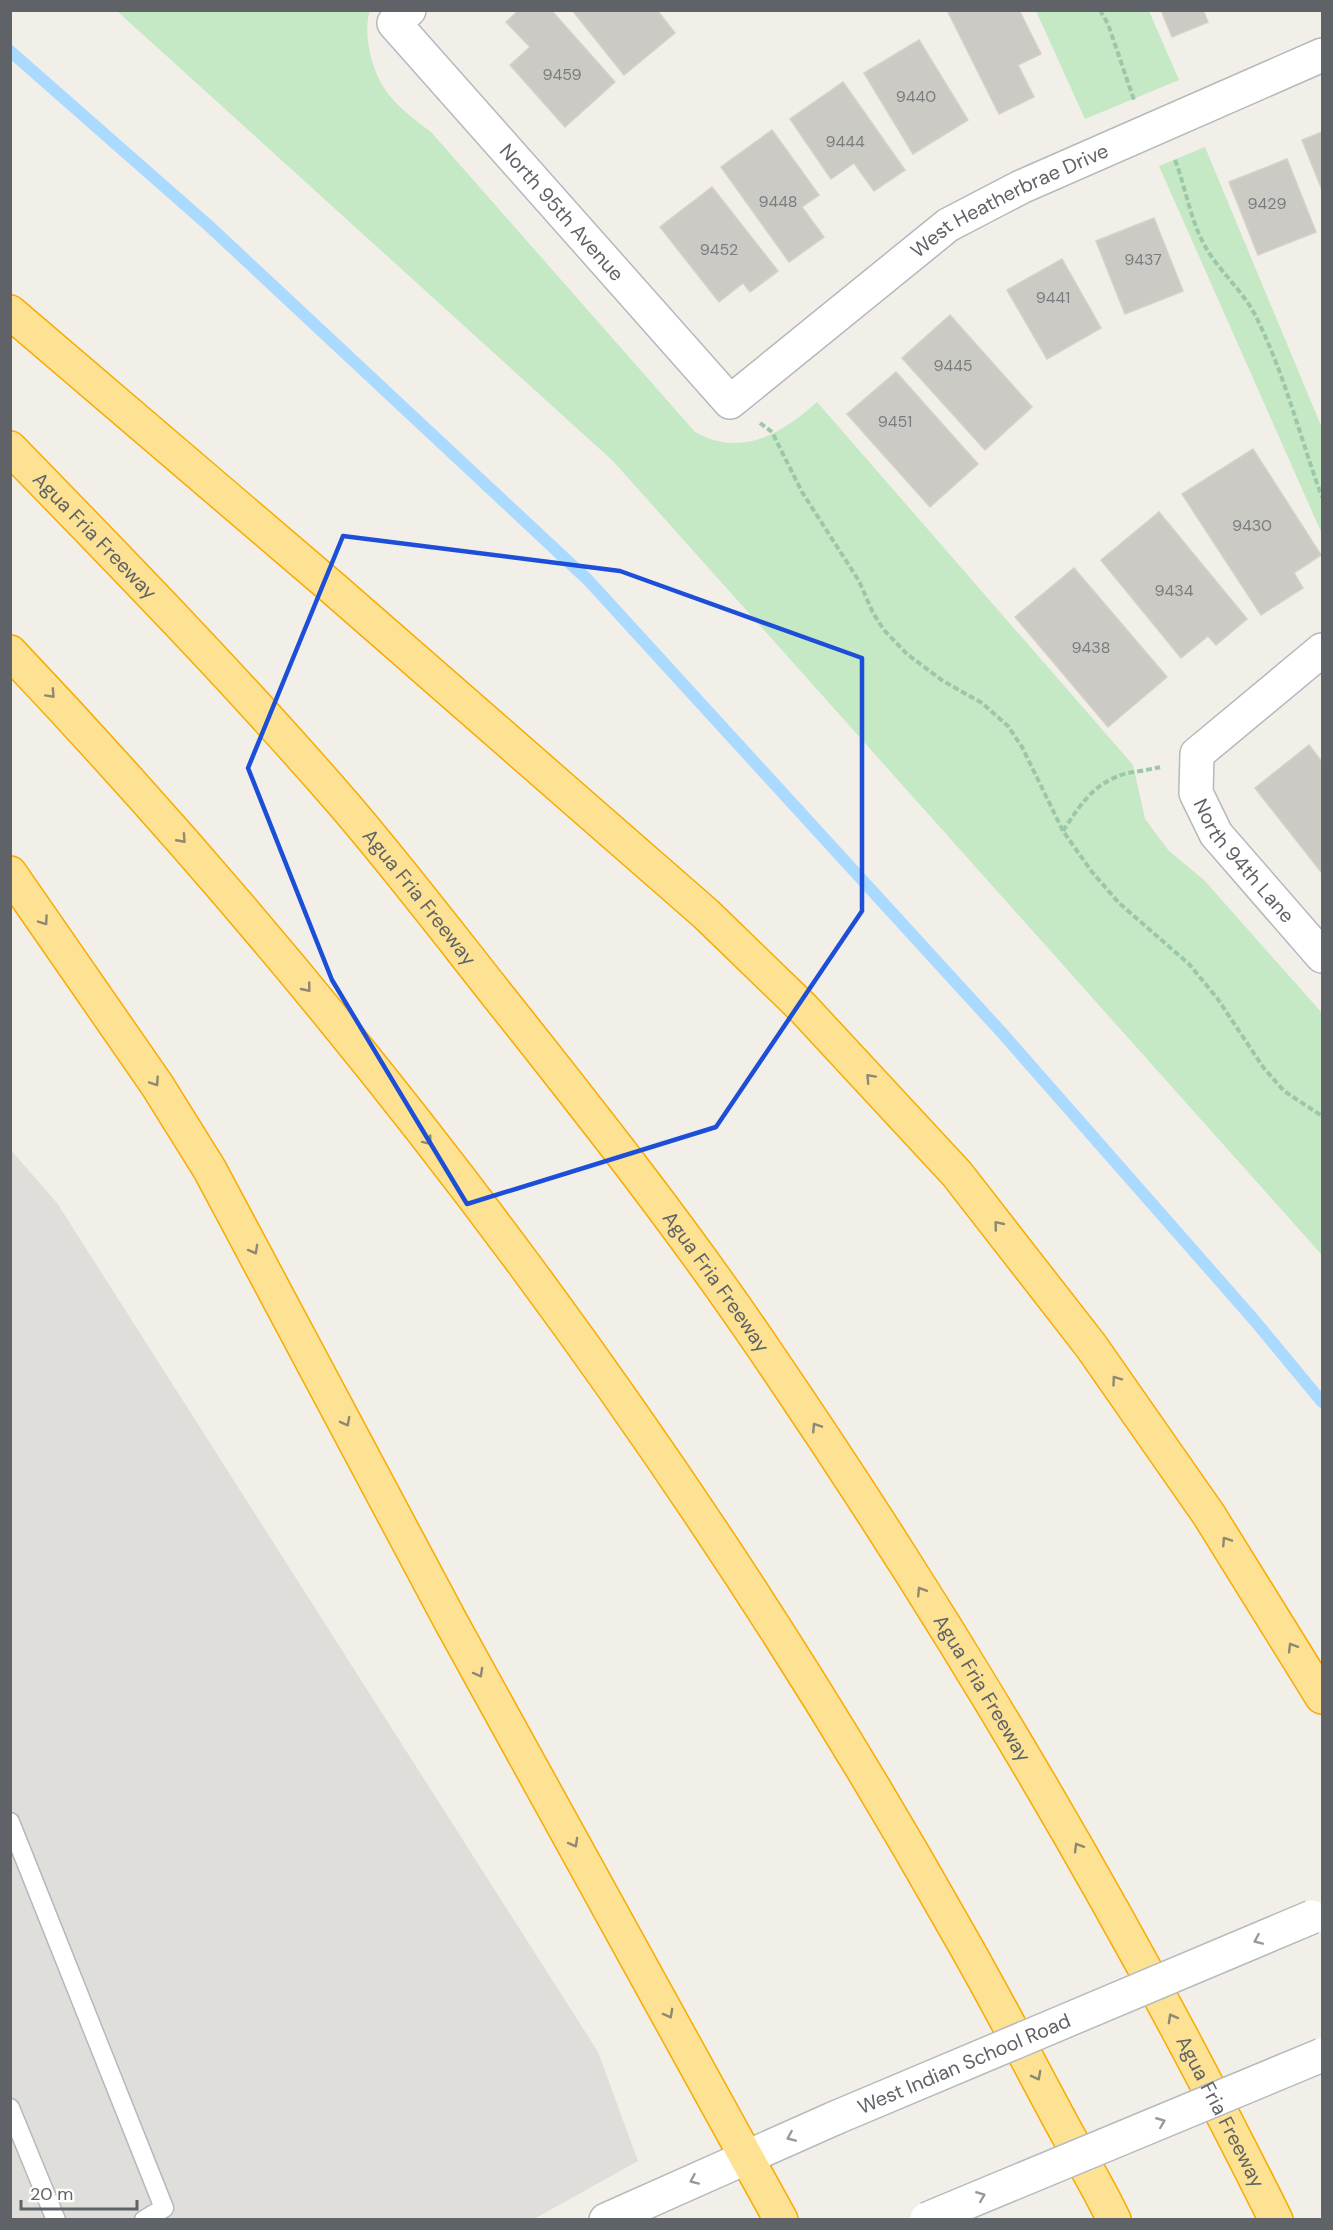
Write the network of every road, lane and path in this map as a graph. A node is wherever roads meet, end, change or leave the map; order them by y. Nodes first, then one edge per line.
1 (1100, 10) edge
2 (402, 17) edge
3 (1323, 55) edge
4 (1155, 128) junction
5 (10, 312) edge
6 (730, 402) junction
7 (10, 448) edge
8 (1323, 497) edge
9 (1323, 650) edge
10 (10, 652) edge
11 (1197, 754) junction
12 (1063, 831) junction
13 (10, 873) edge
14 (1323, 956) edge
15 (1323, 1116) edge
16 (1323, 1697) edge
17 (10, 1822) edge
18 (1317, 1915) edge
19 (1323, 2055) edge
20 (10, 2108) edge
21 (747, 2156) junction
22 (56, 2220) edge
23 (144, 2220) edge
24 (606, 2220) edge
25 (781, 2220) edge
26 (925, 2220) edge
27 (1114, 2220) edge
28 (1275, 2220) edge

1 - 4 path
2 - 6 street, North 95th Avenue
3 - 4 street, West Heatherbrae Drive
4 - 6 street, West Heatherbrae Drive
4 - 8 path
16 -> 5 highway
6 - 12 path
28 -> 7 highway, Agua Fria Freeway
9 - 11 street
10 -> 27 highway
11 - 12 path
11 - 14 street, North 94th Lane
12 - 15 path
13 -> 21 highway
17 - 23 lane
18 -> 21 street, West Indian School Road, bridge
26 -> 19 street, bridge
20 - 22 lane
21 -> 24 street, West Indian School Road
21 - 25 highway

